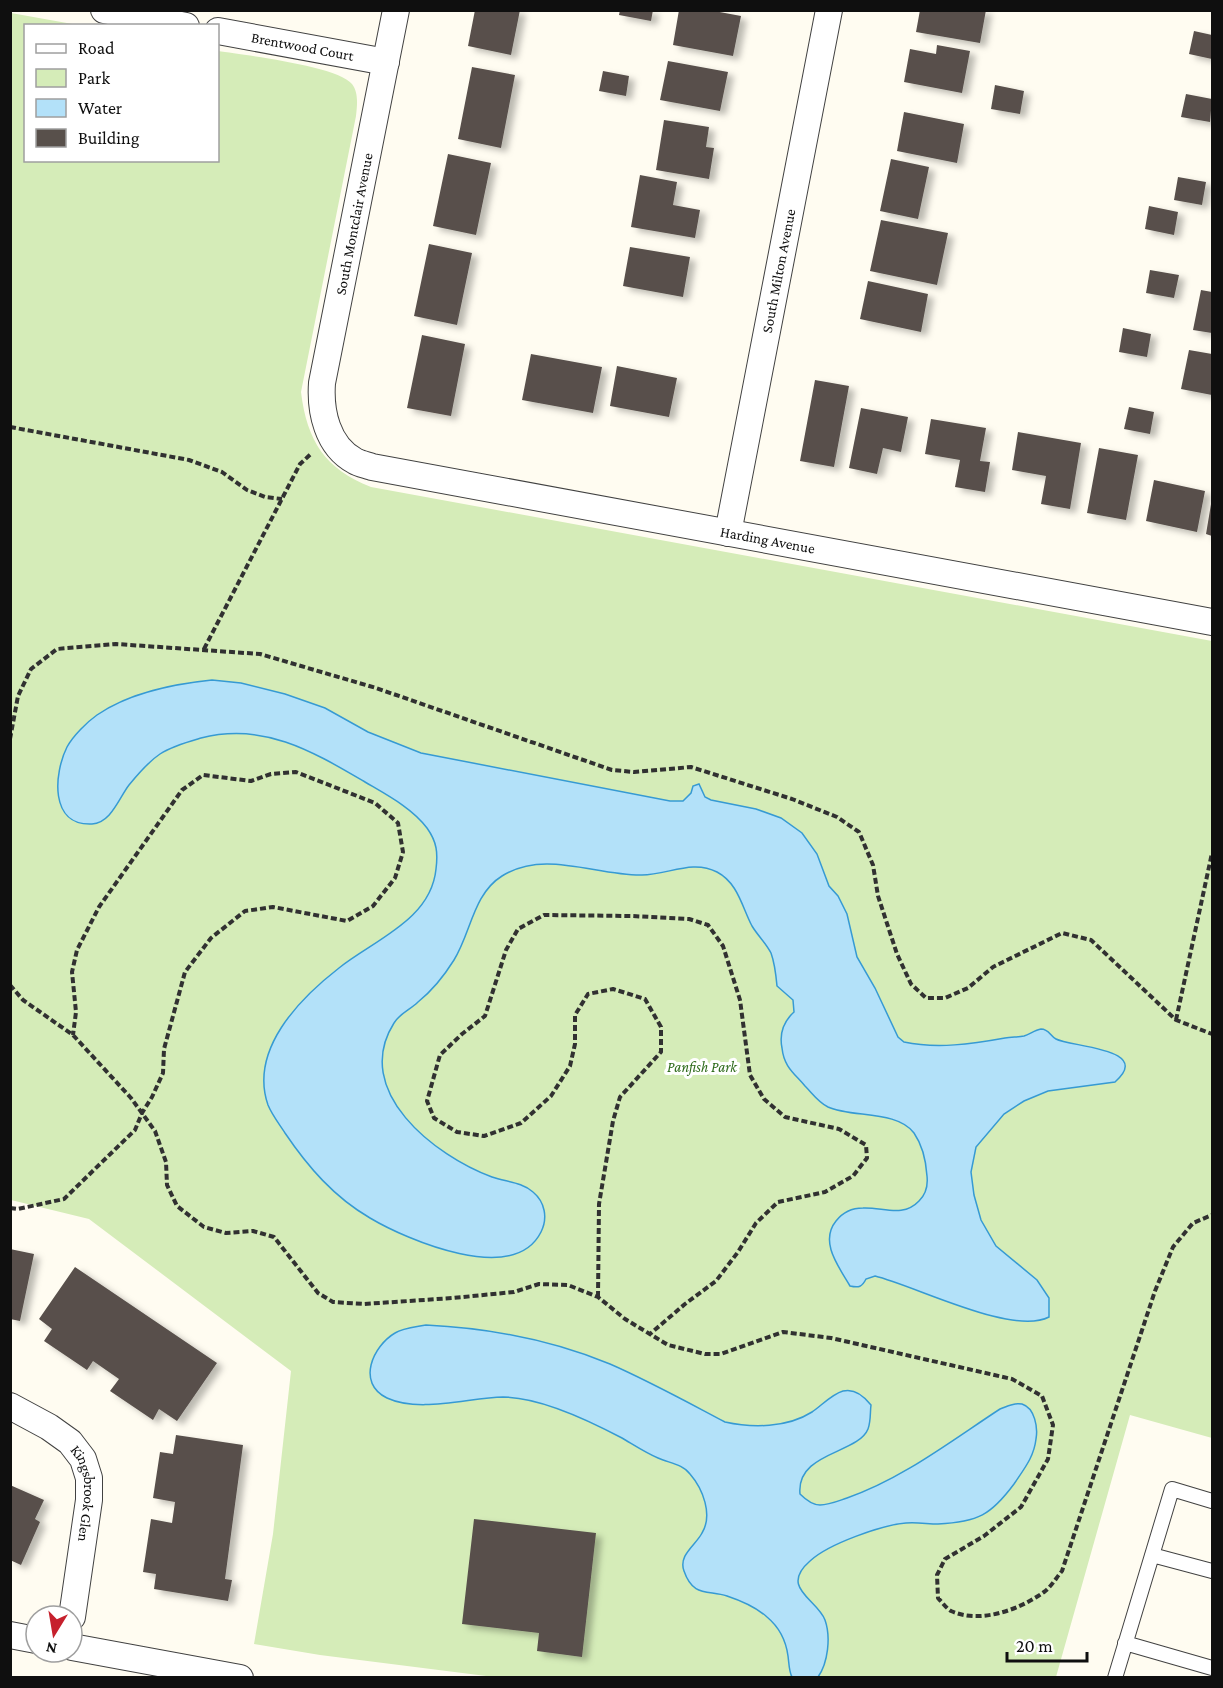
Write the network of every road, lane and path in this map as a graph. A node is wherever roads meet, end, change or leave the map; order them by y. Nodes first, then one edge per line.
1 (104, 10) edge
2 (396, 10) edge
3 (829, 10) edge
4 (176, 24) edge
5 (219, 31) edge
6 (386, 62) junction
7 (10, 427) edge
8 (332, 437) junction
9 (282, 499) junction
10 (728, 532) junction
11 (1212, 622) edge
12 (204, 649) junction
13 (10, 739) edge
14 (1212, 853) edge
15 (10, 986) edge
16 (1176, 1020) junction
17 (1212, 1034) edge
18 (73, 1035) junction
19 (142, 1113) junction
20 (10, 1208) edge
21 (1212, 1215) edge
22 (598, 1297) junction
23 (650, 1334) junction
24 (10, 1406) edge
25 (1212, 1501) edge
26 (1152, 1555) junction
27 (1212, 1571) edge
28 (74, 1604) edge
29 (1125, 1643) junction
30 (84, 1649) edge
31 (1212, 1668) edge
32 (240, 1677) edge
33 (1115, 1677) edge

1 - 4 street
2 - 6 street, South Montclair Avenue
3 - 10 street, South Milton Avenue
5 - 6 street, Brentwood Court
6 - 8 street, South Montclair Avenue
7 - 9 path
8 - 9 path
8 - 10 street, Harding Avenue
9 - 12 path
10 - 11 street, Harding Avenue
12 - 13 path
12 - 16 path
14 - 16 path
15 - 18 path
16 - 17 path
18 - 19 path
18 - 19 path
19 - 20 path
19 - 22 path
21 - 23 path
22 - 23 path
22 - 23 path
24 - 28 street, Kingsbrook Glen
25 - 26 lane
26 - 27 lane
26 - 29 lane
29 - 31 lane
29 - 33 lane
30 - 32 street

